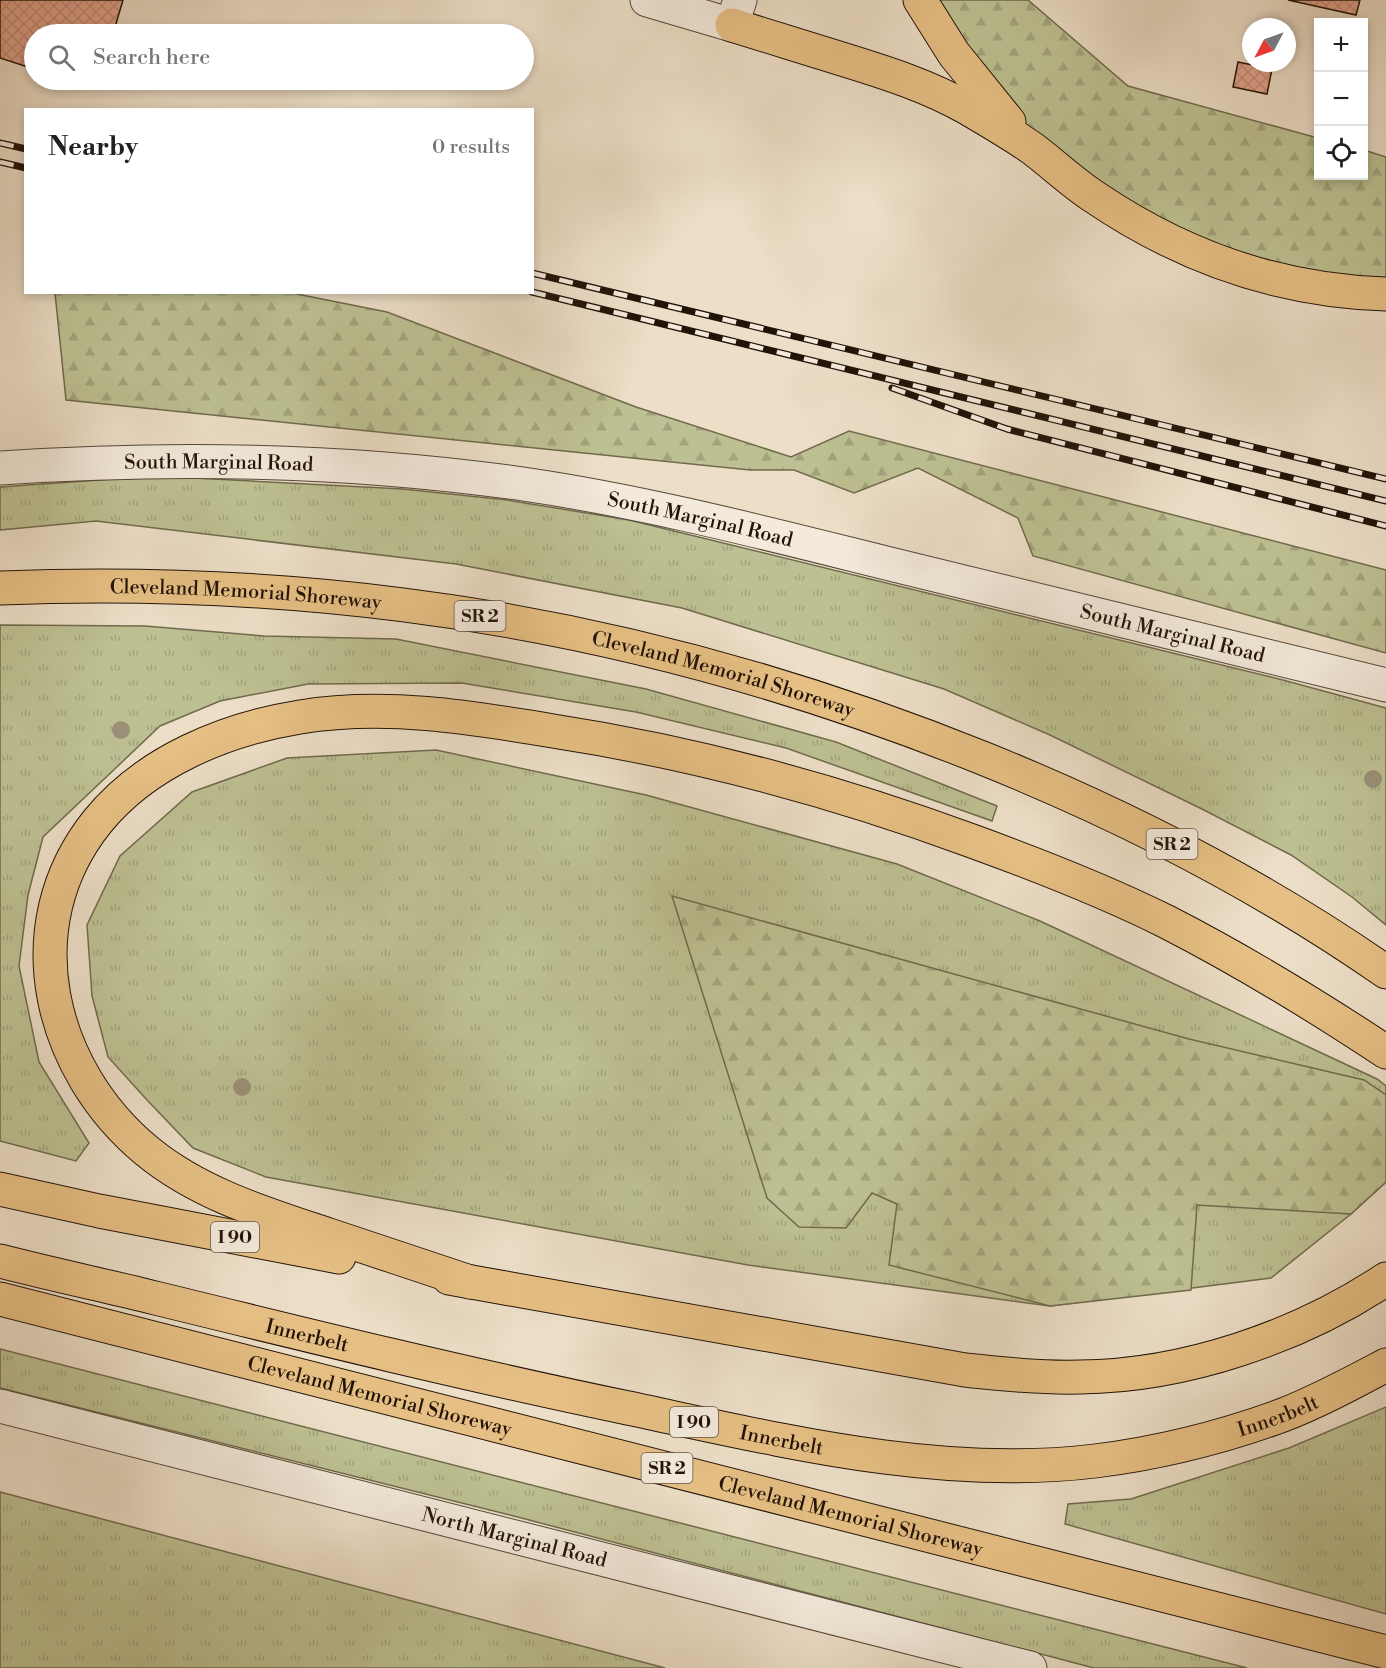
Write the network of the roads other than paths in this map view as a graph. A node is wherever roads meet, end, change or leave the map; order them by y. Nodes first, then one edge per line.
1 (647, 0) edge
2 (920, 0) edge
3 (736, 12) edge
4 (1032, 148) junction
5 (1386, 294) edge
6 (0, 468) edge
7 (0, 588) edge
8 (1386, 685) edge
9 (1386, 972) edge
10 (1386, 1052) edge
11 (0, 1189) edge
12 (0, 1261) edge
13 (1386, 1279) edge
14 (470, 1282) junction
15 (0, 1299) edge
16 (1386, 1365) edge
17 (0, 1406) edge
18 (1386, 1652) edge
19 (1030, 1668) edge

1 - 3 street
2 - 4 highway
3 - 4 highway
4 - 5 highway
6 - 8 street, South Marginal Road
7 - 9 highway, Cleveland Memorial Shoreway / SR 2
10 - 14 highway
11 - 14 highway, I 90
12 - 16 highway, Innerbelt / I 90
13 - 14 highway, I 90
15 - 18 highway, Cleveland Memorial Shoreway / SR 2
17 - 19 street, North Marginal Road

